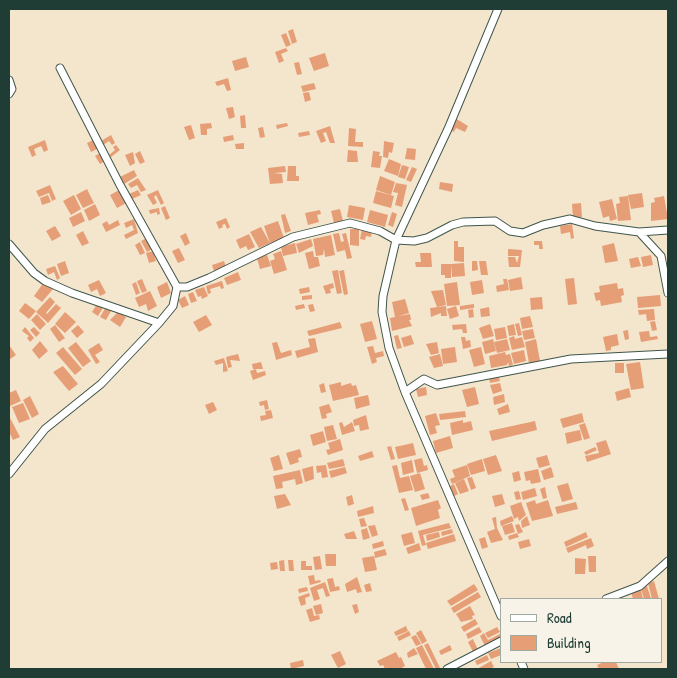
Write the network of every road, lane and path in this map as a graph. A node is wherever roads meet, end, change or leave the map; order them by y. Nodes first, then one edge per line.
1 (498, 9) edge
2 (60, 68) dead end
3 (9, 80) edge
4 (9, 94) edge
5 (668, 230) edge
6 (639, 232) junction
7 (396, 240) junction
8 (9, 244) edge
9 (177, 288) junction
10 (668, 293) edge
11 (159, 323) junction
12 (668, 354) edge
13 (405, 392) junction
14 (9, 474) edge
15 (668, 561) edge
16 (609, 598) edge
17 (500, 614) edge
18 (500, 642) edge
19 (447, 669) edge

1 - 7 street
2 - 9 street
3 - 4 street
5 - 6 street
6 - 7 street
6 - 10 street
7 - 9 street
7 - 13 street
8 - 11 street
9 - 11 street
11 - 14 street
12 - 13 street
13 - 17 street
15 - 16 street
18 - 19 street

